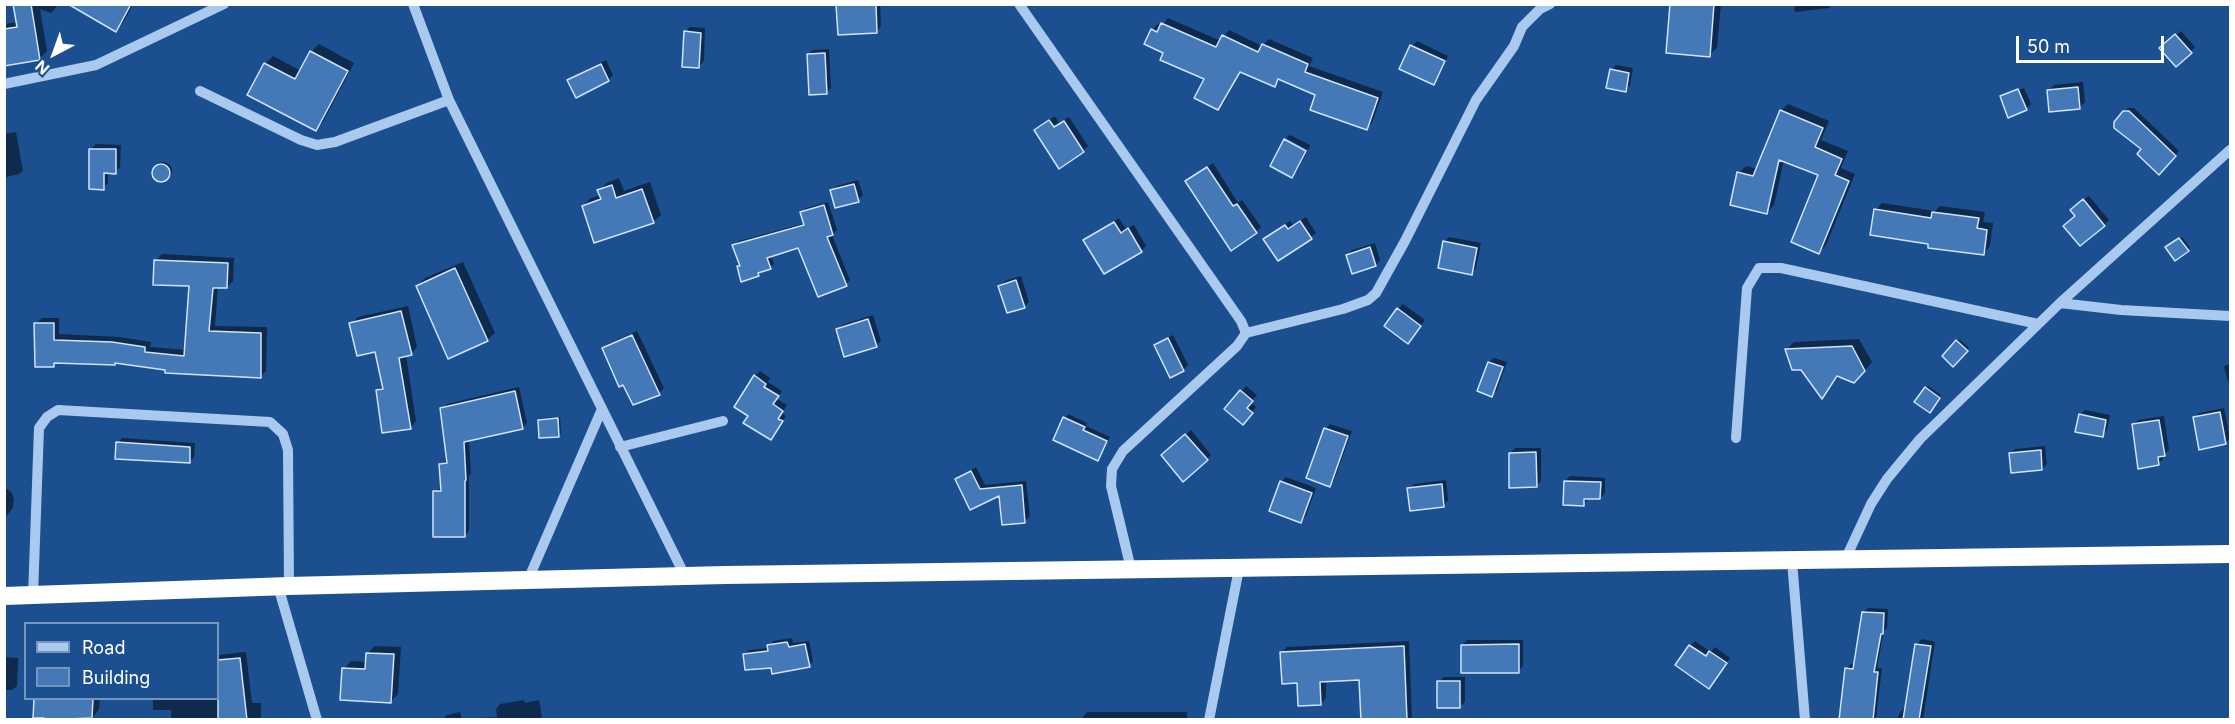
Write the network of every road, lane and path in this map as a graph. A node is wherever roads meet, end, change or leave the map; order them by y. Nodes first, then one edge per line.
1 (224, 4) edge
2 (413, 4) edge
3 (1019, 4) edge
4 (1550, 4) edge
5 (4, 84) edge
6 (200, 91) dead end
7 (449, 100) junction
8 (2230, 150) edge
9 (2060, 303) junction
10 (2230, 316) edge
11 (2038, 324) junction
12 (1246, 333) junction
13 (602, 409) junction
14 (723, 421) dead end
15 (1736, 438) dead end
16 (620, 447) junction
17 (2230, 554) edge
18 (1845, 560) junction
19 (1792, 561) junction
20 (1239, 568) junction
21 (1131, 569) junction
22 (685, 576) junction
23 (528, 580) junction
24 (283, 586) junction
25 (4, 596) edge
26 (33, 596) junction
27 (317, 720) edge
28 (1209, 720) edge
29 (1805, 720) edge

1 - 5 street
2 - 7 street
3 - 12 street
4 - 12 street
6 - 7 street
7 - 13 street
8 - 9 street
9 - 10 street
9 - 11 street
11 - 15 street
11 - 18 street
12 - 21 street
13 - 16 street
13 - 23 street
14 - 16 street
16 - 22 street
17 - 18 highway
18 - 19 highway
19 - 20 highway
19 - 29 street
20 - 21 highway
20 - 28 street
21 - 22 highway
22 - 23 highway
23 - 24 highway
24 - 26 highway
24 - 26 street
24 - 27 street
25 - 26 highway

